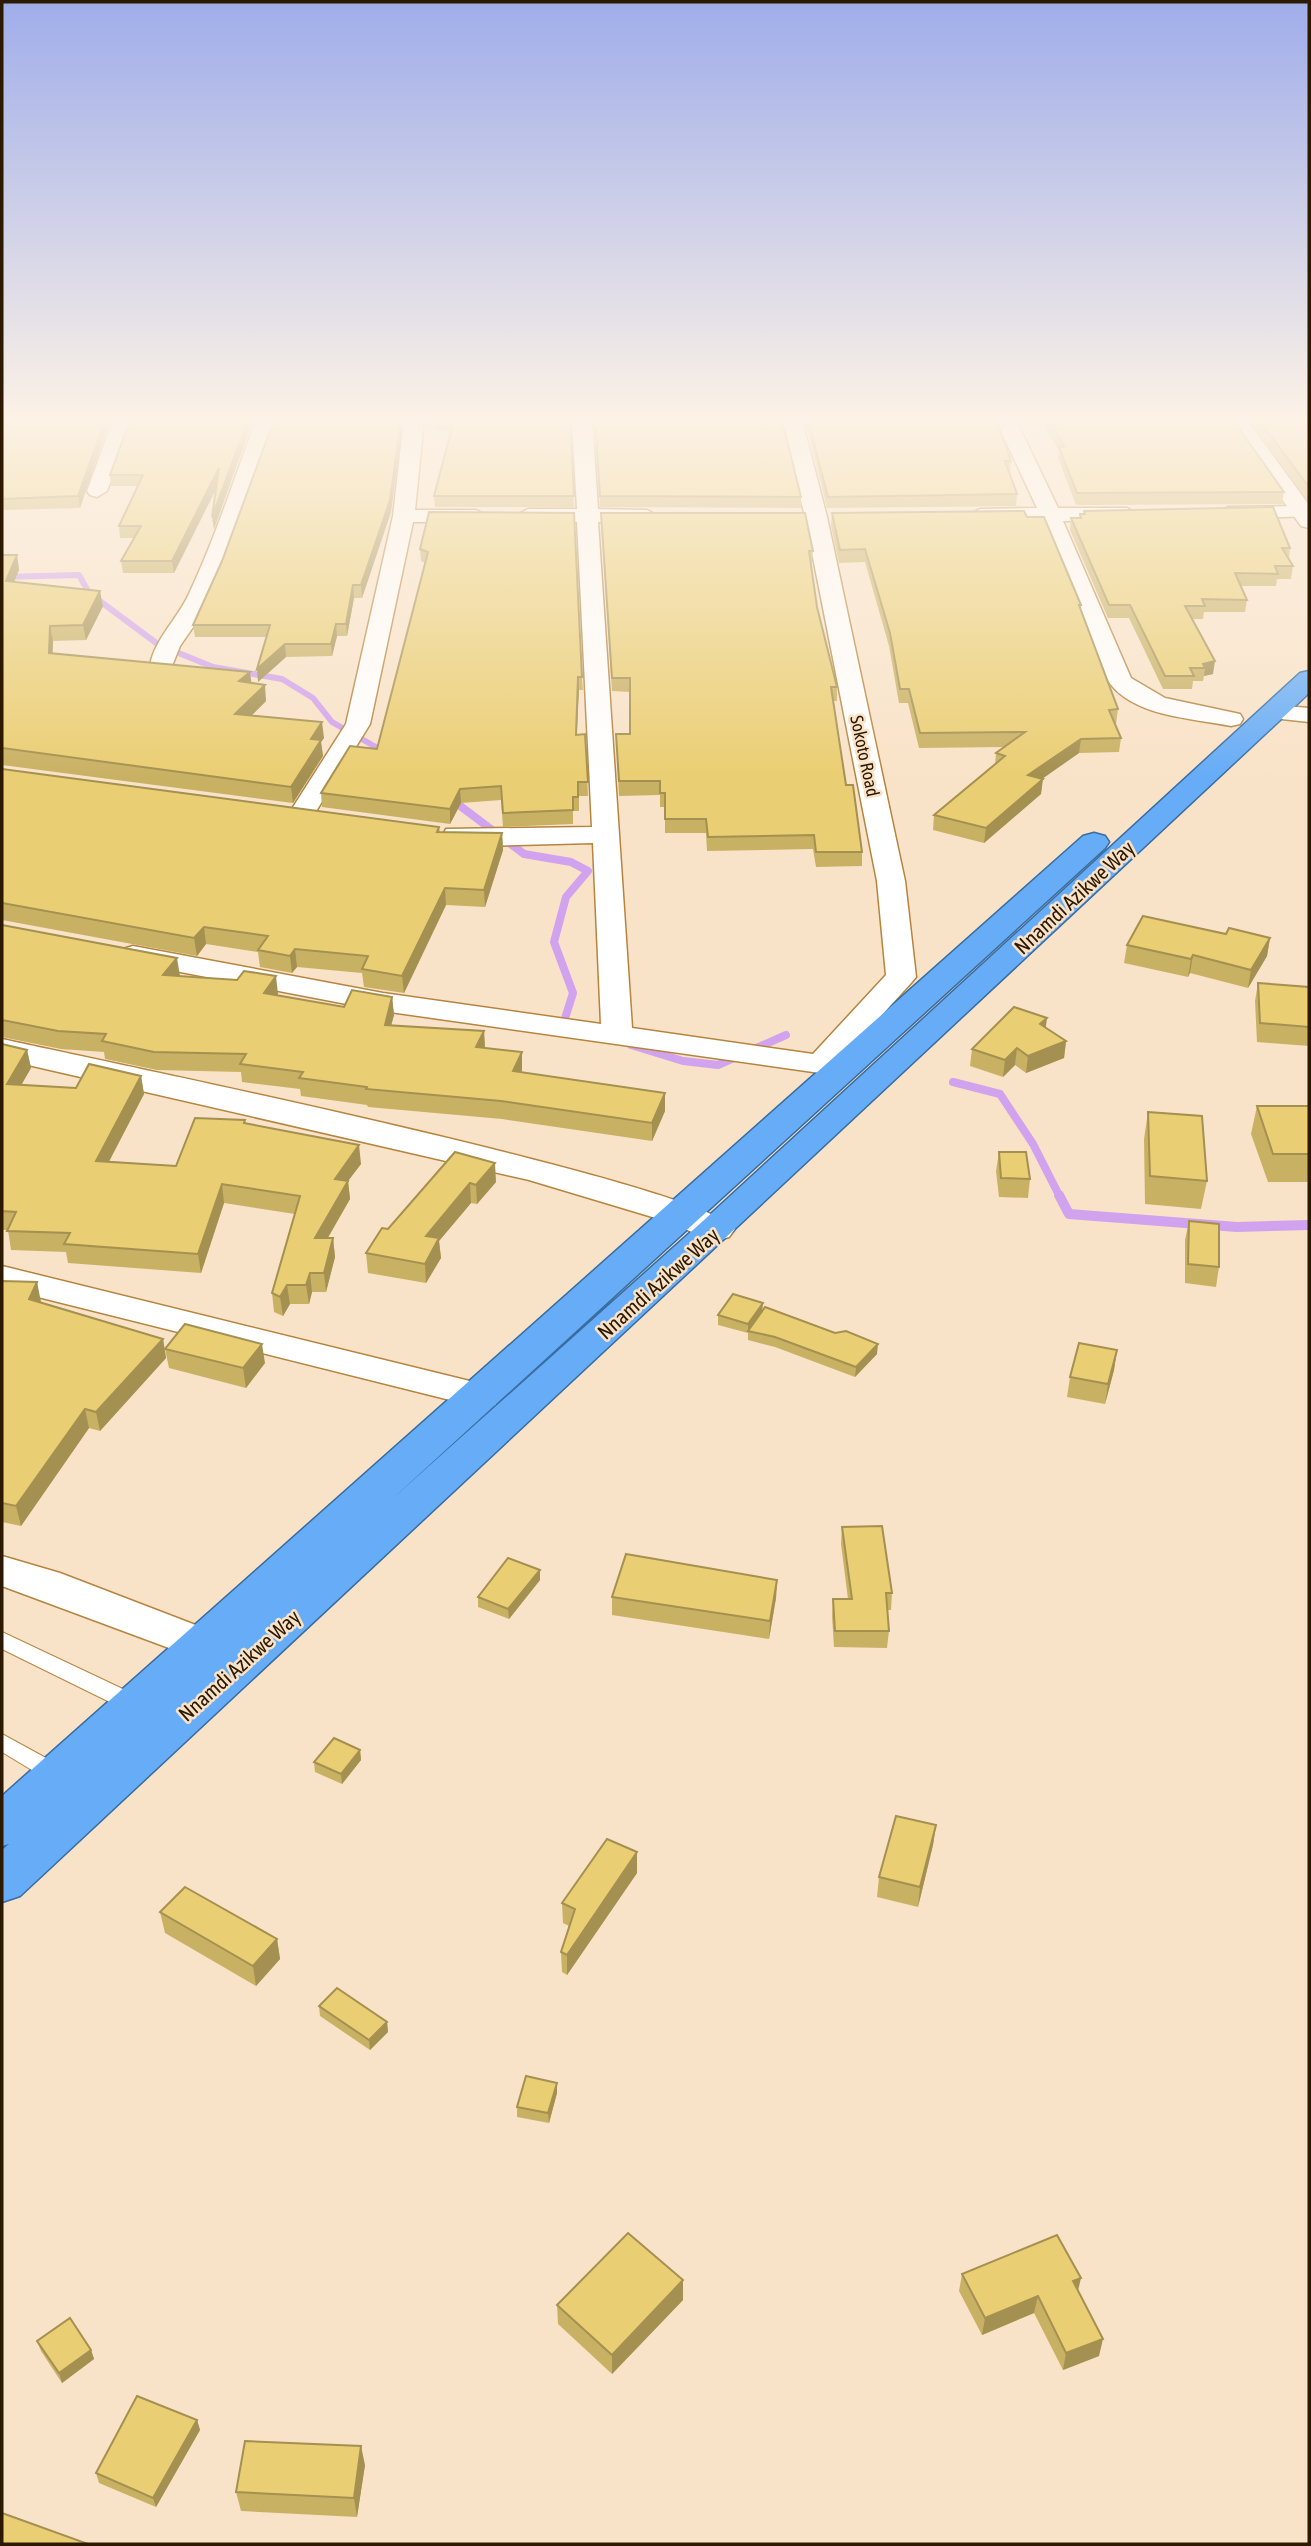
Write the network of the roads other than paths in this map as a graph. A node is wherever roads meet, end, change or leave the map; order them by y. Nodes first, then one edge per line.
1 (222, 539) edge
2 (399, 539) edge
3 (587, 539) edge
4 (820, 539) edge
5 (1060, 539) edge
6 (1309, 649) edge
7 (163, 658) dead end
8 (1309, 679) edge
9 (1291, 713) edge
10 (1231, 719) junction
11 (274, 812) edge
12 (301, 815) junction
13 (328, 819) edge
14 (437, 833) edge
15 (604, 835) junction
16 (111, 951) edge
17 (617, 1034) junction
18 (2, 1049) edge
19 (699, 1222) junction
20 (2, 1277) edge
21 (482, 1396) junction
22 (2, 1571) edge
23 (2, 1640) edge
24 (204, 1645) junction
25 (136, 1705) junction
26 (2, 1742) edge
27 (58, 1775) junction
28 (2, 1826) edge
29 (2, 1881) edge

1 - 7 street
2 - 12 street
3 - 15 street
4 - 17 street, Sokoto Road
5 - 10 street
6 - 10 highway, Nnamdi Azikwe Way
8 - 9 highway, Nnamdi Azikwe Way
9 - 19 highway, Nnamdi Azikwe Way
10 - 19 highway, Nnamdi Azikwe Way
11 - 12 street
12 - 13 street
14 - 15 street
15 - 17 street
16 - 17 street
18 - 19 street
19 - 21 highway, Nnamdi Azikwe Way
19 - 29 highway, Nnamdi Azikwe Way
20 - 21 street
21 - 24 highway, Nnamdi Azikwe Way
22 - 24 street
23 - 25 lane
24 - 25 highway, Nnamdi Azikwe Way
25 - 27 highway, Nnamdi Azikwe Way
26 - 27 lane
27 - 28 highway, Nnamdi Azikwe Way

